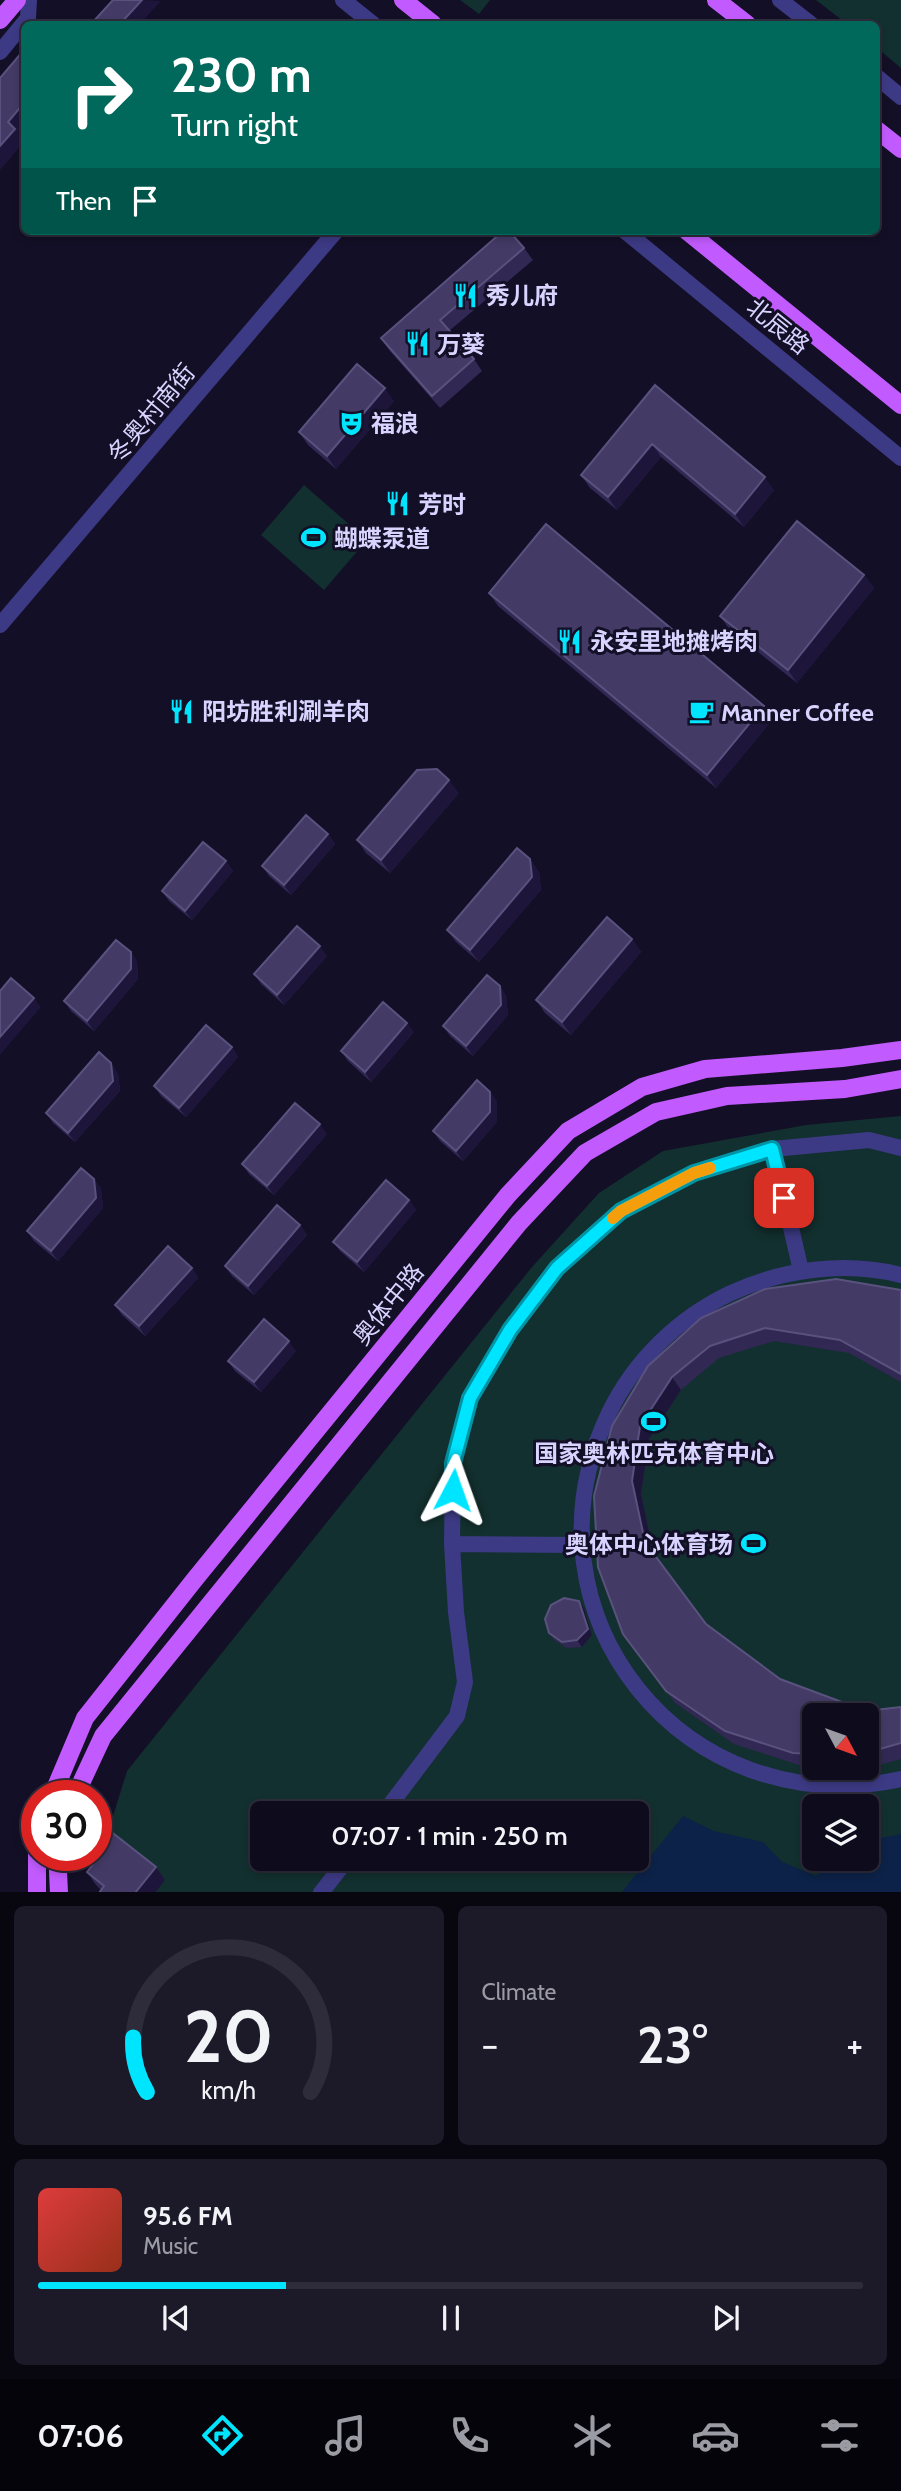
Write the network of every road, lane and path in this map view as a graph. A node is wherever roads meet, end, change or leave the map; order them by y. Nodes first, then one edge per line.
1 (17, 0) edge
2 (29, 0) edge
3 (343, 0) edge
4 (403, 0) edge
5 (716, 0) edge
6 (780, 0) edge
7 (0, 20) edge
8 (26, 21) edge
9 (369, 21) edge
10 (429, 21) edge
11 (743, 21) edge
12 (807, 21) edge
13 (21, 26) edge
14 (0, 52) edge
15 (880, 80) edge
16 (901, 97) edge
17 (880, 132) edge
18 (901, 149) edge
19 (333, 235) edge
20 (630, 235) edge
21 (692, 235) edge
22 (901, 405) edge
23 (901, 458) edge
24 (0, 625) edge
25 (901, 1049) edge
26 (901, 1079) edge
27 (901, 1148) edge
28 (772, 1149) junction
29 (801, 1271) junction
30 (901, 1275) edge
31 (452, 1544) junction
32 (582, 1545) junction
33 (901, 1779) edge
34 (59, 1780) edge
35 (82, 1780) edge
36 (393, 1801) edge
37 (37, 1871) edge
38 (58, 1871) edge
39 (338, 1871) edge
40 (37, 1892) edge
41 (59, 1892) edge
42 (321, 1892) edge

1 - 7 main road
2 - 8 street
3 - 9 street
4 - 10 main road
5 - 11 main road
6 - 12 street
13 - 14 street
15 - 16 street
17 - 18 main road
19 - 24 street, 冬奥村南街
20 - 23 street, 北辰路
21 - 22 main road, 北辰路
25 - 34 main road, 奥体中路
26 - 35 main road, 奥体中路
27 - 28 street
28 - 29 street
28 - 31 street
29 - 30 street
29 - 32 street
31 - 32 street
31 - 36 street
32 - 33 street
37 - 40 main road
38 - 41 main road
39 - 42 street

